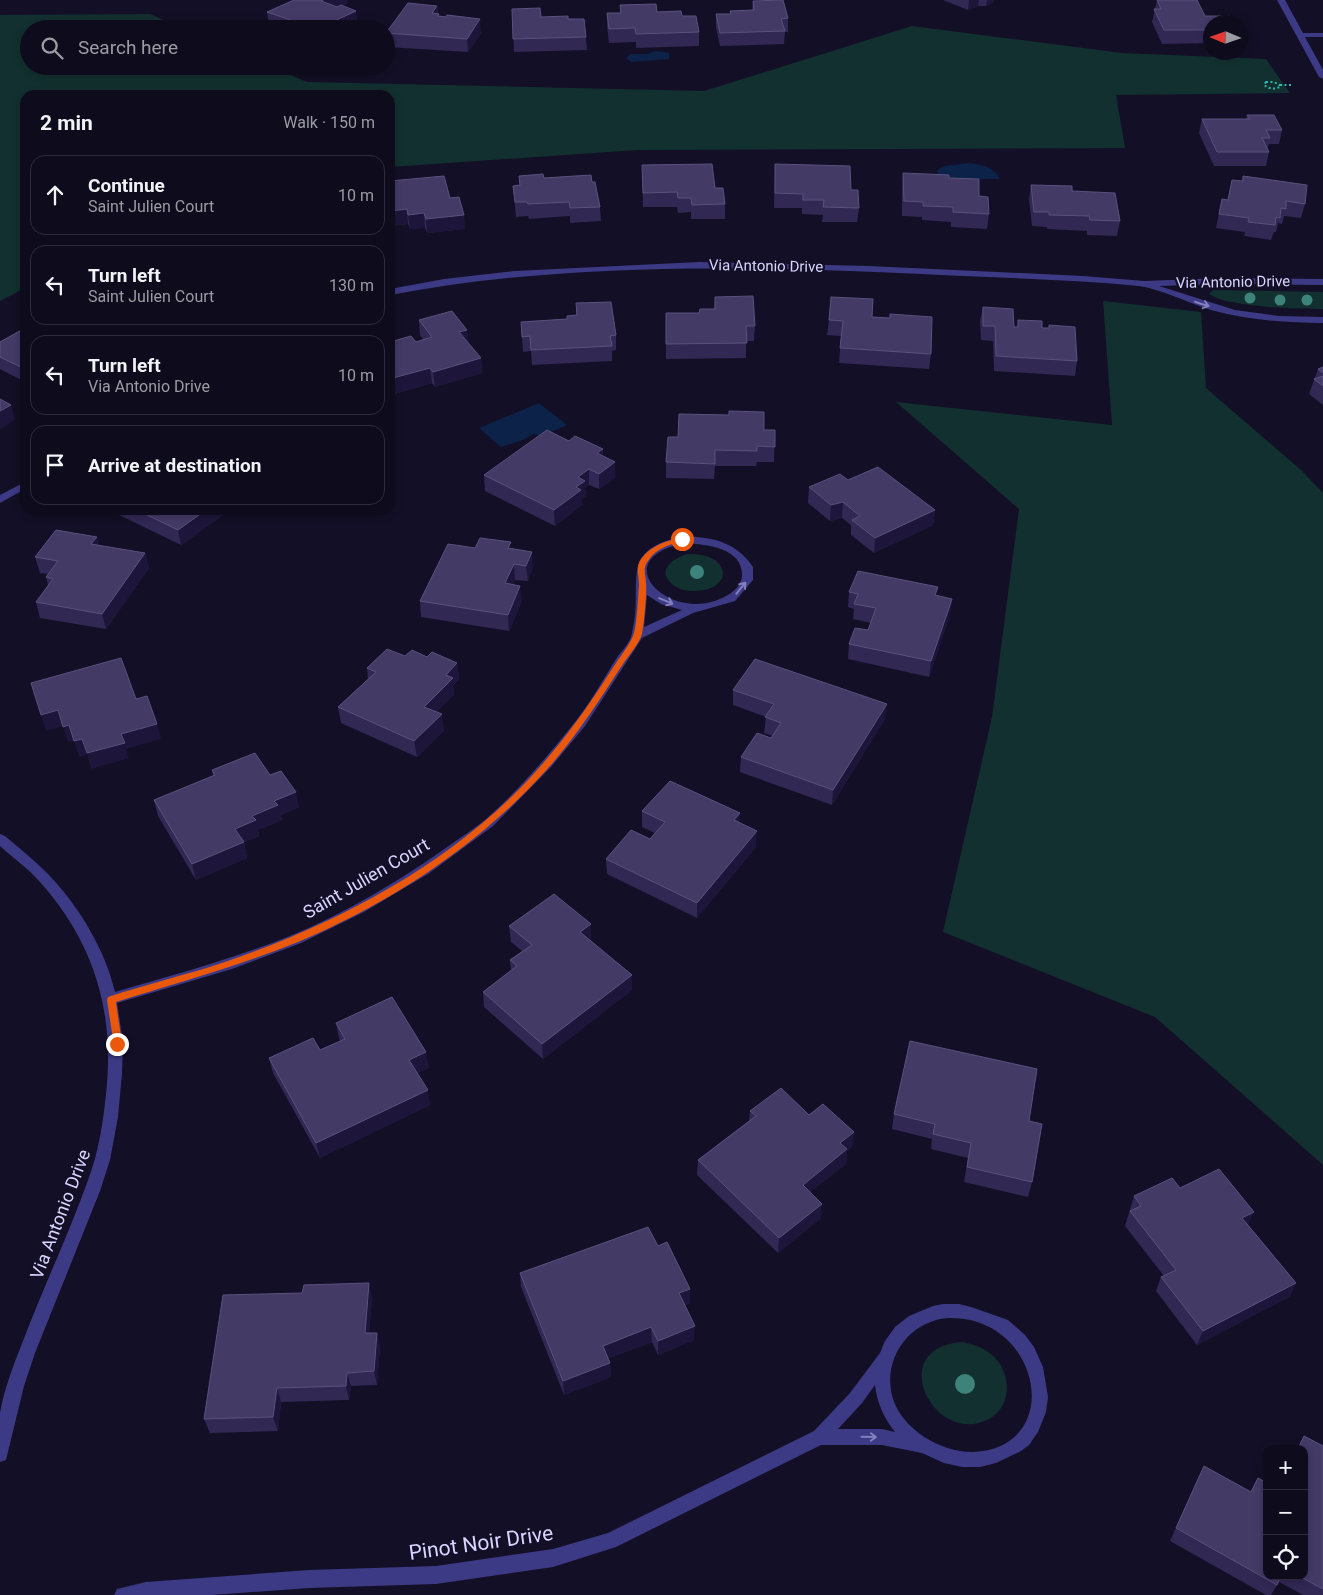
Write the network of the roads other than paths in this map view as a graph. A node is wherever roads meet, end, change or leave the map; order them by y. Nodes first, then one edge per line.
1 (1280, 0) edge
2 (1301, 35) junction
3 (1323, 35) edge
4 (1323, 76) edge
5 (1323, 282) edge
6 (1144, 284) junction
7 (395, 291) edge
8 (1323, 320) edge
9 (20, 488) edge
10 (0, 500) edge
11 (643, 583) junction
12 (698, 607) junction
13 (638, 635) junction
14 (0, 839) edge
15 (111, 1000) junction
16 (884, 1359) junction
17 (820, 1437) junction
18 (925, 1447) junction
19 (0, 1454) edge
20 (124, 1595) edge

1 - 2 street
2 - 3 street
2 - 4 street
5 - 6 street, Via Antonio Drive
6 - 7 street, Via Antonio Drive
6 -> 8 street, Via Antonio Drive
9 - 10 street
11 -> 12 street, Saint Julien Court
12 -> 11 street, Saint Julien Court
11 - 13 street, Saint Julien Court
12 - 13 street, Saint Julien Court
13 - 15 street, Saint Julien Court
14 - 15 street, Via Antonio Drive
15 - 19 street, Via Antonio Drive
16 - 17 street, Pinot Noir Drive
16 - 18 street, Pinot Noir Drive
16 - 18 street, Pinot Noir Drive
17 -> 18 street, Pinot Noir Drive
17 - 20 street, Pinot Noir Drive

